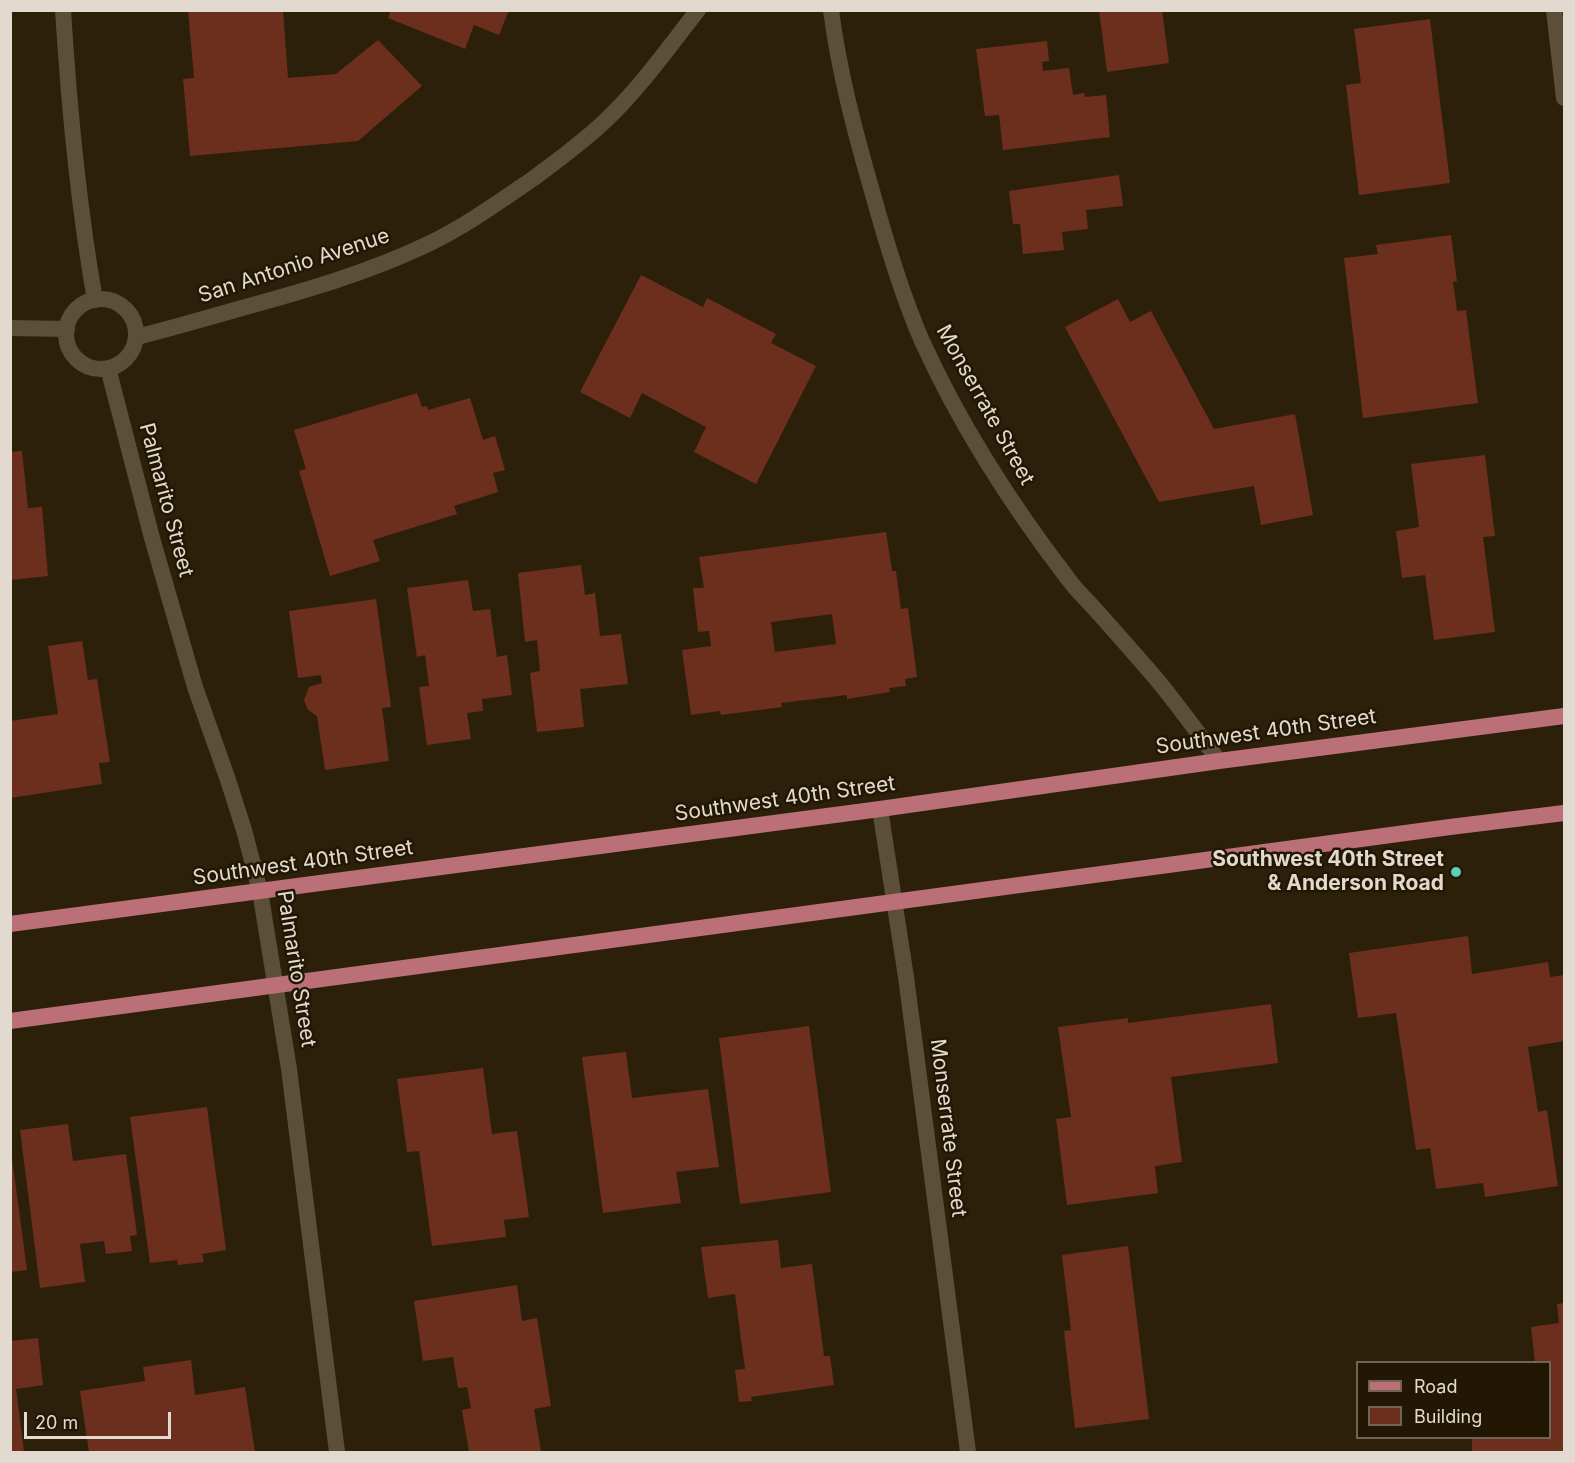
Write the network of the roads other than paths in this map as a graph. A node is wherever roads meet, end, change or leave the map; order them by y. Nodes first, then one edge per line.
1 (63, 10) edge
2 (698, 10) edge
3 (831, 10) edge
4 (1554, 10) edge
5 (1564, 98) edge
6 (95, 300) junction
7 (10, 328) edge
8 (67, 329) junction
9 (137, 337) junction
10 (108, 368) junction
11 (1564, 716) edge
12 (1219, 760) junction
13 (880, 809) junction
14 (1564, 813) edge
15 (260, 891) junction
16 (894, 903) junction
17 (10, 924) edge
18 (277, 986) junction
19 (10, 1021) edge
20 (337, 1452) edge
21 (968, 1452) edge

1 - 6 street
2 - 9 street, San Antonio Avenue
3 - 12 street, Monserrate Street
4 - 5 street
6 - 8 street
6 - 9 street
7 - 8 street
8 - 10 street
9 - 10 street
10 - 15 street, Palmarito Street
11 - 12 main road, Southwest 40th Street
12 - 13 main road, Southwest 40th Street
13 - 15 main road, Southwest 40th Street
13 - 16 street, Monserrate Street
14 - 16 main road
15 - 17 main road, Southwest 40th Street
15 - 18 street, Palmarito Street
16 - 18 main road
16 - 21 street, Monserrate Street
18 - 19 main road
18 - 20 street, Palmarito Street

